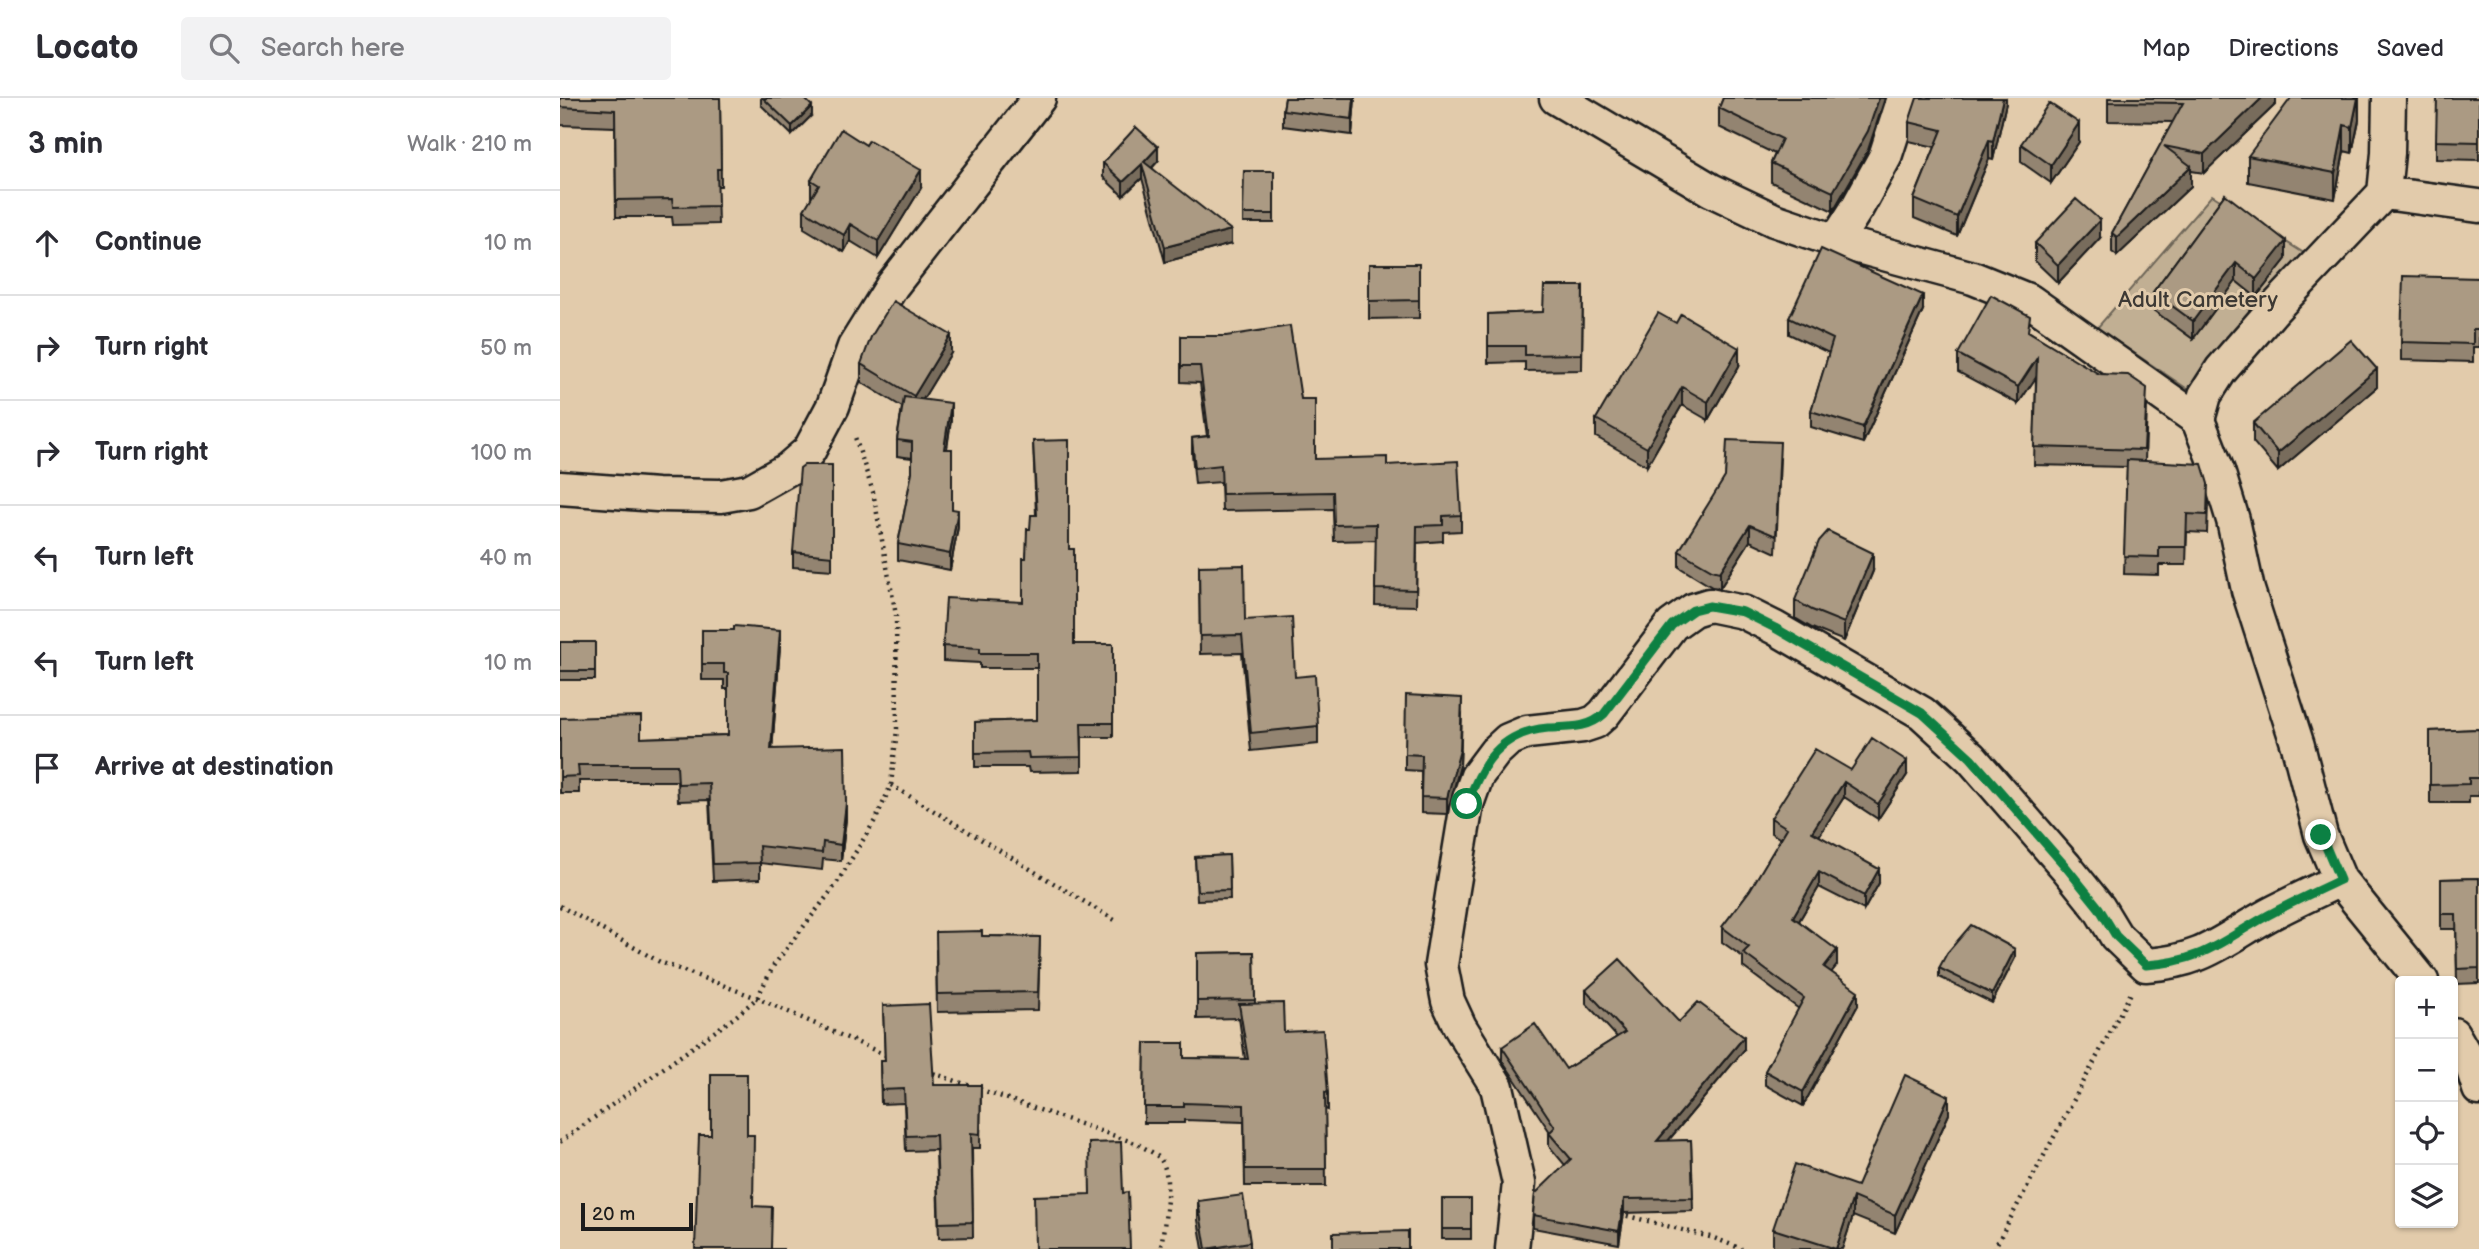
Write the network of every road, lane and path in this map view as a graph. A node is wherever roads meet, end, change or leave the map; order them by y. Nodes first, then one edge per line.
1 (1039, 98) edge
2 (1556, 98) edge
3 (1904, 98) edge
4 (2389, 98) edge
5 (2384, 193) junction
6 (2479, 206) edge
7 (1836, 241) junction
8 (838, 392) junction
9 (2198, 420) junction
10 (560, 488) edge
11 (891, 785) junction
12 (2340, 880) junction
13 (560, 906) edge
14 (1118, 922) dead end
15 (2146, 965) junction
16 (2418, 976) edge
17 (757, 998) junction
18 (2456, 1039) edge
19 (896, 1059) edge
20 (922, 1069) edge
21 (2479, 1090) edge
22 (560, 1142) edge
23 (1613, 1213) edge
24 (1161, 1249) edge
25 (1512, 1249) edge
26 (1742, 1249) edge
27 (1994, 1249) edge

1 - 8 street
2 - 7 street
3 - 7 street
4 - 5 street
5 - 6 street
5 - 9 street
7 - 9 street
8 - 10 street
8 - 11 path
9 - 12 street
11 - 14 path
11 - 17 path
12 - 15 street
12 - 16 street
13 - 17 path
15 - 25 street
15 - 27 path
17 - 19 path
17 - 22 path
18 - 21 street
20 - 24 path
23 - 26 path

